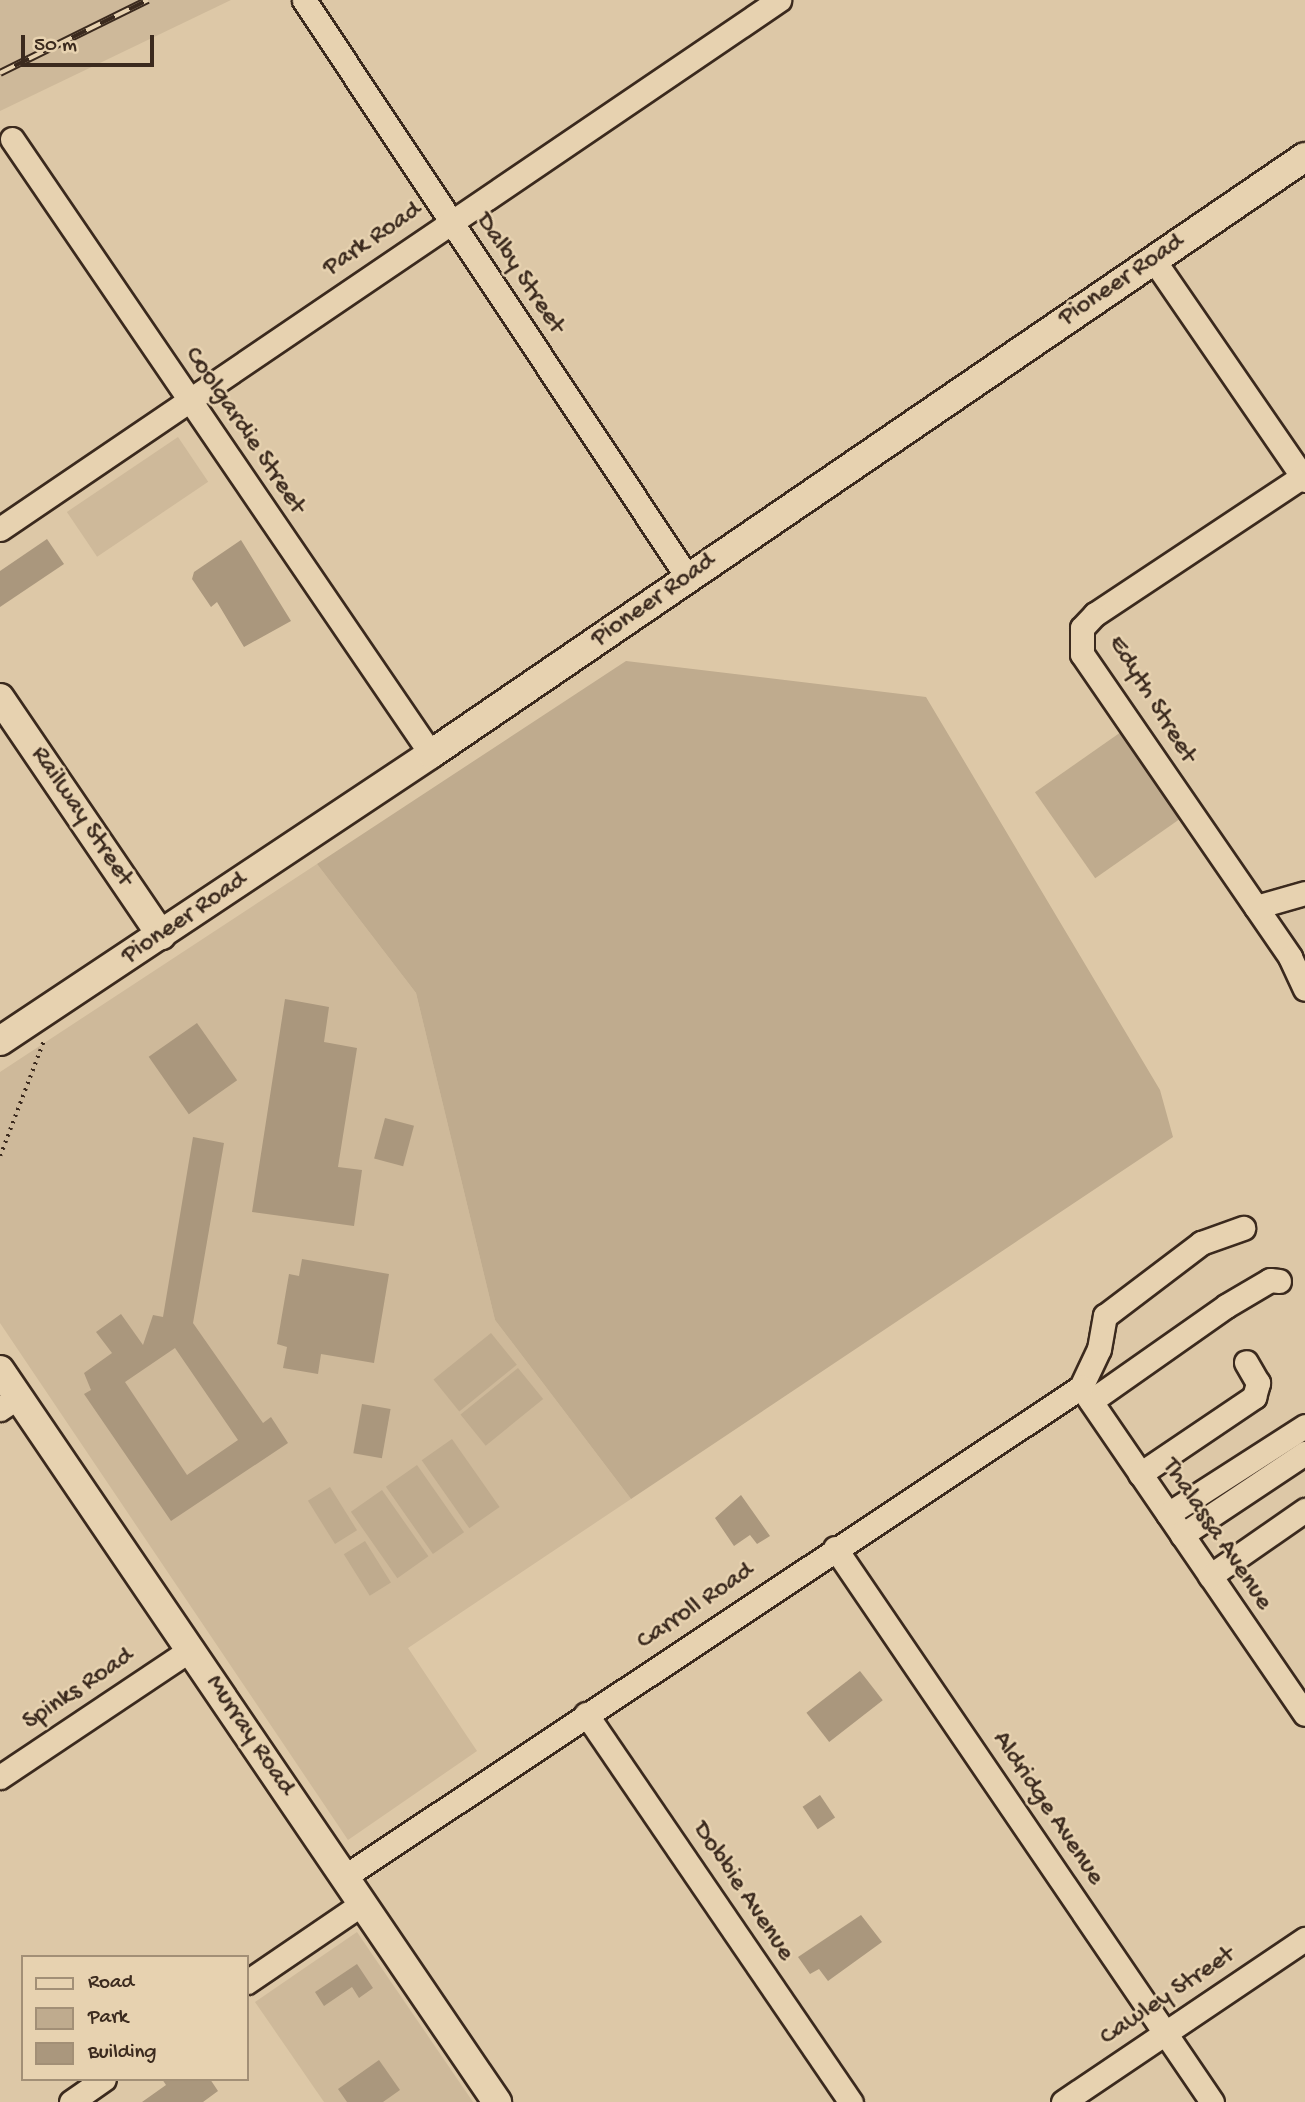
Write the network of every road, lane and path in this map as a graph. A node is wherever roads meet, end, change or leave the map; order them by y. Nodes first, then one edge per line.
1 (303, 0) edge
2 (779, 0) edge
3 (12, 139) dead end
4 (1305, 157) edge
5 (451, 221) junction
6 (1153, 259) junction
7 (188, 400) junction
8 (1304, 478) edge
9 (0, 528) edge
10 (688, 578) junction
11 (0, 698) edge
12 (431, 754) junction
13 (1305, 892) edge
14 (1256, 907) junction
15 (161, 935) junction
16 (1305, 989) edge
17 (58, 1003) junction
18 (0, 1041) edge
19 (0, 1156) edge
20 (1243, 1228) dead end
21 (1279, 1281) dead end
22 (1246, 1362) dead end
23 (0, 1370) edge
24 (1086, 1394) junction
25 (9, 1403) edge
26 (1305, 1426) edge
27 (1305, 1453) edge
28 (1140, 1474) junction
29 (1305, 1510) edge
30 (1168, 1514) junction
31 (1182, 1535) junction
32 (835, 1548) junction
33 (1210, 1576) junction
34 (190, 1650) junction
35 (1301, 1700) edge
36 (586, 1714) junction
37 (0, 1777) edge
38 (344, 1877) junction
39 (363, 1903) junction
40 (1305, 1939) edge
41 (248, 1981) edge
42 (1165, 2034) junction
43 (101, 2081) edge
44 (71, 2102) edge
45 (497, 2102) edge
46 (851, 2102) edge
47 (1063, 2102) edge
48 (1212, 2102) edge

1 - 5 street, Dalby Street
2 - 5 street, Park Road
3 - 7 street, Coolgardie Street
4 - 6 main road, Pioneer Road
5 - 7 street, Park Road
5 - 10 street, Dalby Street
6 - 8 street
6 - 10 main road, Pioneer Road
7 - 9 street, Park Road
7 - 12 street, Coolgardie Street
8 - 14 street, Edyth Street
10 - 12 main road, Pioneer Road
11 - 15 main road, Railway Street
12 - 15 main road, Pioneer Road
13 - 14 street
14 - 16 street, Edyth Street
15 - 17 main road, Pioneer Road
17 - 18 main road, Pioneer Road
17 - 19 path
20 - 24 street
21 - 24 street, Carroll Road
22 - 28 street
23 - 25 main road, Murray Road
24 - 28 street, Thalassa Avenue
24 - 32 street, Carroll Road
25 - 34 main road, Murray Road
26 - 30 street
27 - 31 street
28 - 30 street, Thalassa Avenue
29 - 33 street
30 - 31 street, Thalassa Avenue
31 - 33 street, Thalassa Avenue
32 - 36 street, Carroll Road
32 - 42 street, Aldridge Avenue
33 - 35 street, Thalassa Avenue
34 - 37 street, Spinks Road
34 - 38 main road, Murray Road
36 - 38 street, Carroll Road
36 - 46 street, Dobbie Avenue
38 - 39 main road, Murray Road
39 - 41 street
39 - 45 main road, Murray Road
40 - 42 street, Cawley Street
42 - 47 street, Cawley Street
42 - 48 street, Aldridge Avenue
43 - 44 street

